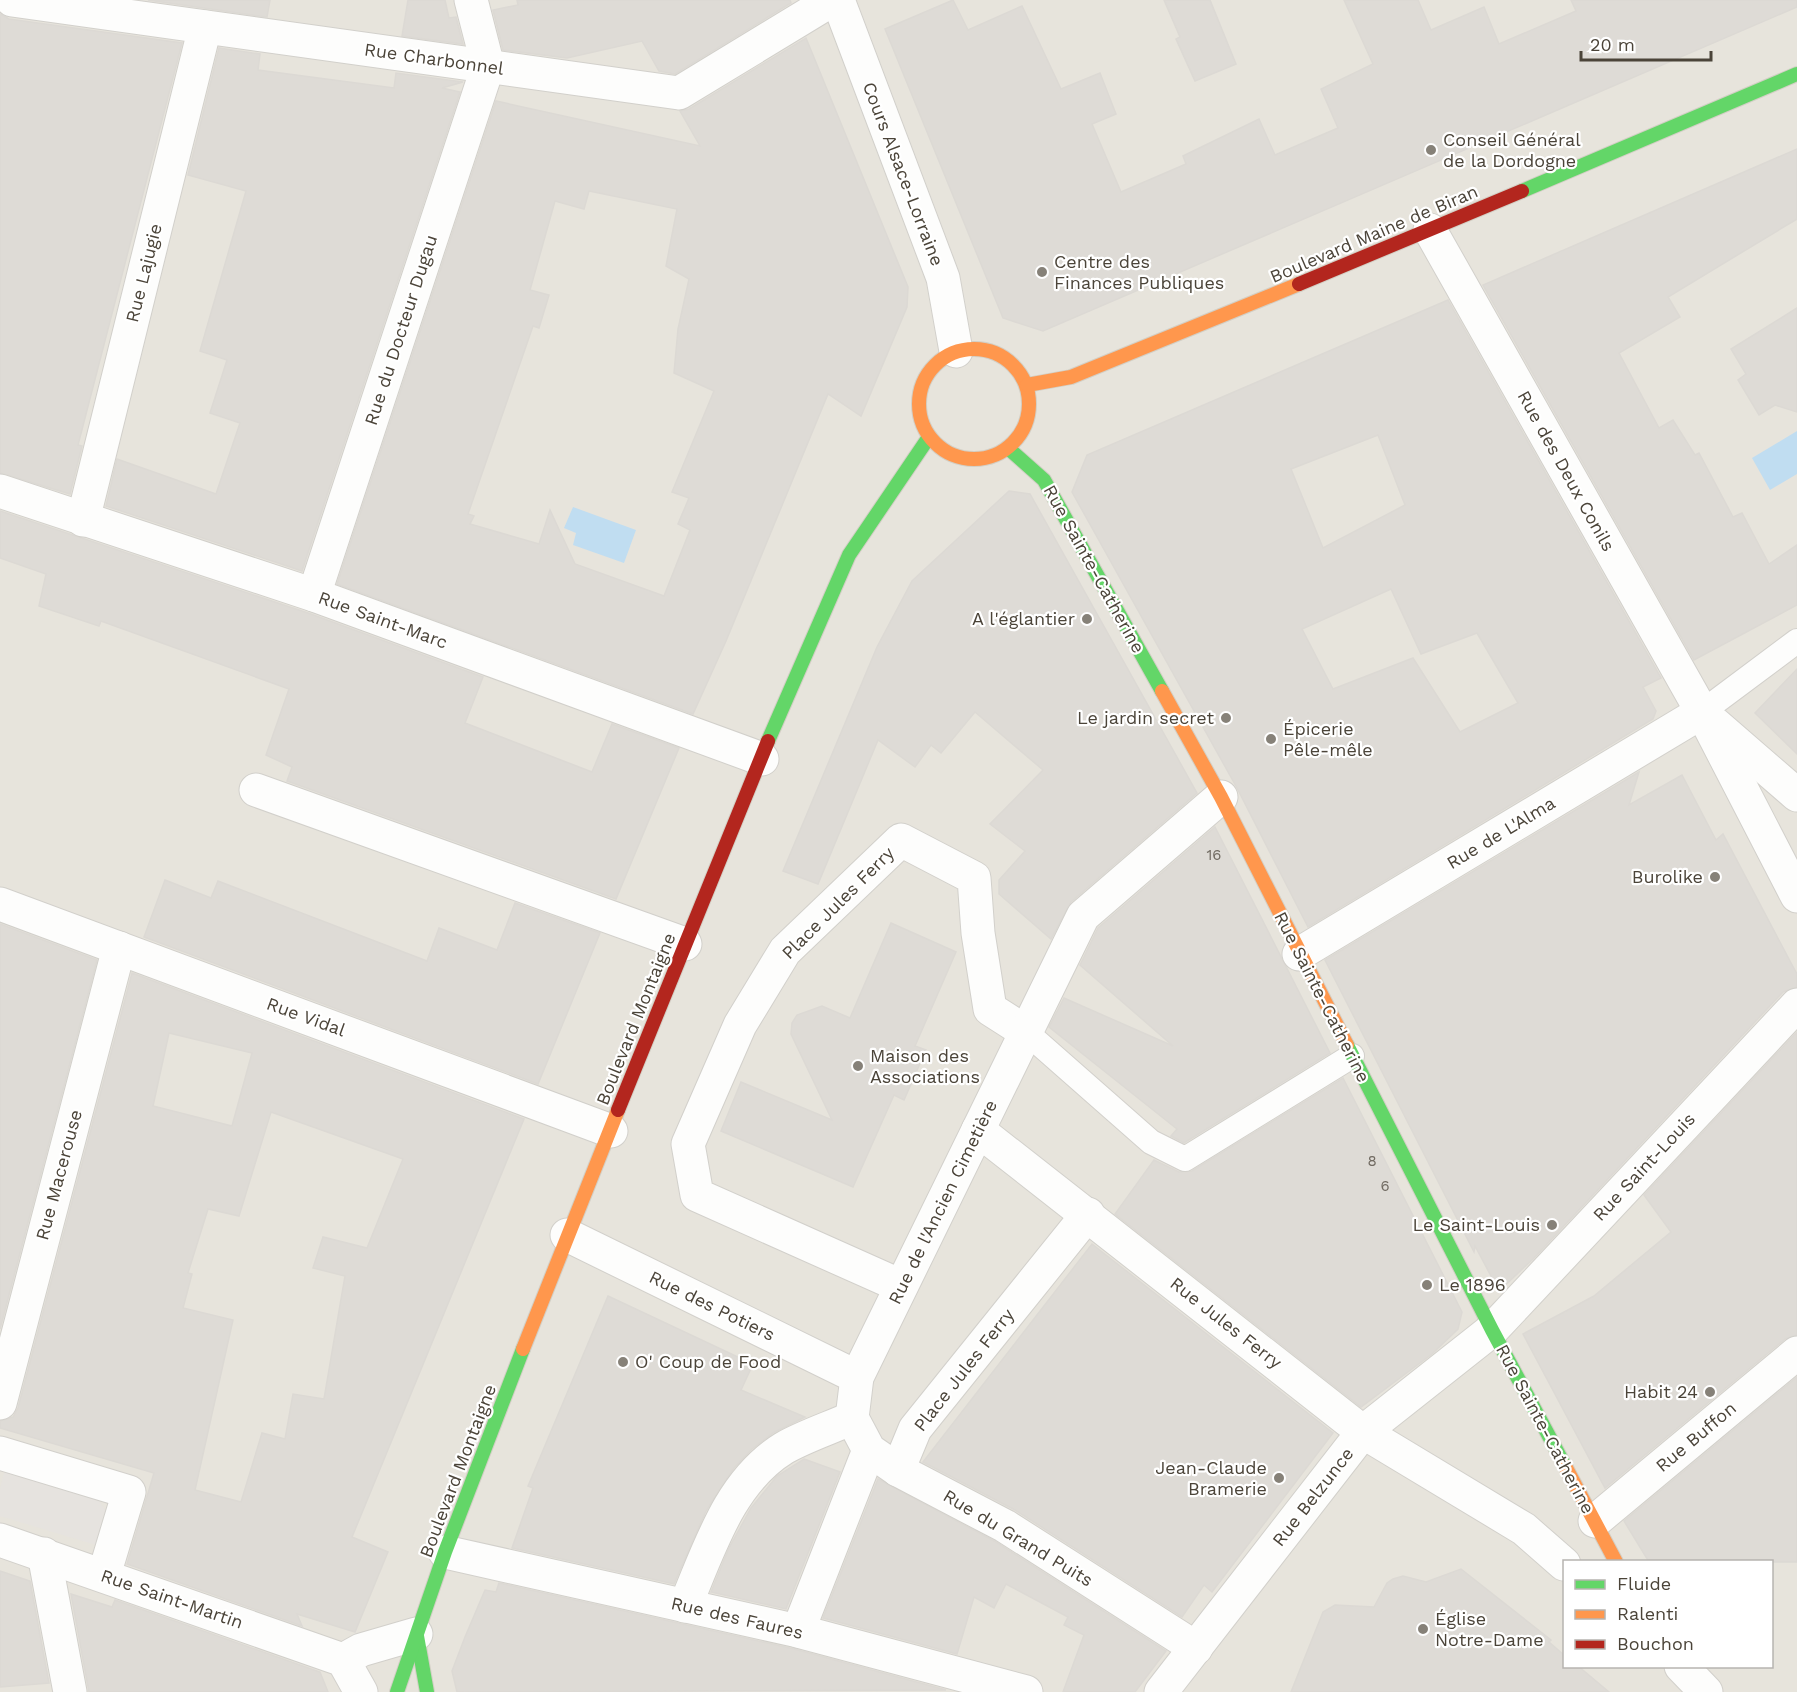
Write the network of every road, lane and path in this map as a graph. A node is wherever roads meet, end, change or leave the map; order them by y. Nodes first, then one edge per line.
1 (12, 0) edge
2 (471, 0) edge
3 (832, 0) edge
4 (838, 0) edge
5 (205, 27) junction
6 (488, 66) junction
7 (1797, 75) edge
8 (1430, 230) junction
9 (956, 351) junction
10 (1027, 385) junction
11 (929, 437) junction
12 (1008, 448) junction
13 (0, 491) edge
14 (83, 520) junction
15 (314, 595) junction
16 (1797, 641) edge
17 (1702, 712) junction
18 (762, 759) junction
19 (256, 790) dead end
20 (1797, 795) edge
21 (1221, 797) junction
22 (1797, 896) edge
23 (0, 904) edge
24 (685, 944) junction
25 (119, 948) junction
26 (1299, 954) junction
27 (1797, 1005) edge
28 (1026, 1032) junction
29 (1352, 1056) junction
30 (978, 1130) junction
31 (611, 1131) junction
32 (1088, 1214) junction
33 (567, 1235) junction
34 (901, 1286) junction
35 (1492, 1330) junction
36 (1797, 1353) edge
37 (857, 1377) junction
38 (0, 1403) edge
39 (852, 1418) junction
40 (1363, 1432) junction
41 (869, 1450) junction
42 (0, 1453) edge
43 (898, 1470) junction
44 (1595, 1521) junction
45 (0, 1540) edge
46 (446, 1552) junction
47 (44, 1554) junction
48 (1615, 1560) edge
49 (1563, 1563) edge
50 (104, 1575) junction
51 (685, 1606) junction
52 (798, 1631) junction
53 (416, 1634) junction
54 (1196, 1648) junction
55 (343, 1660) junction
56 (1683, 1668) edge
57 (70, 1692) edge
58 (361, 1692) edge
59 (397, 1692) edge
60 (428, 1692) edge
61 (1026, 1692) edge
62 (1161, 1692) edge
63 (1706, 1692) edge

1 - 5 street, Rue Charbonnel
2 - 6 street
3 - 6 street, Rue Charbonnel
4 - 9 street, Cours Alsace-Lorraine
5 - 6 street, Rue Charbonnel
5 - 14 street, Rue Lajugie
6 - 15 street, Rue du Docteur Dugau
7 - 8 main road, Boulevard Maine de Biran
8 - 10 main road, Boulevard Maine de Biran
8 - 17 street, Rue des Deux Conils
9 - 10 main road
9 - 11 main road
10 - 12 main road
11 - 12 main road
11 - 18 main road, Boulevard Montaigne
12 - 21 main road, Rue Sainte-Catherine
13 - 14 street, Rue Saint-Marc
14 - 15 street, Rue Saint-Marc
15 - 18 street, Rue Saint-Marc
16 - 17 lane
17 - 20 street
17 - 22 street, Rue des Deux Conils
17 - 26 street, Rue de L'Alma
18 - 24 main road, Boulevard Montaigne
19 - 24 street
21 - 26 main road, Rue Sainte-Catherine
21 - 28 street, Rue de l'Ancien Cimetière
23 - 25 street, Rue Vidal
24 - 31 main road, Boulevard Montaigne
25 - 31 street, Rue Vidal
25 - 38 street, Rue Macerouse
26 - 29 main road, Rue Sainte-Catherine
27 - 35 street, Rue Saint-Louis
28 - 29 lane
28 - 30 street, Rue de l'Ancien Cimetière
28 - 34 street, Place Jules Ferry
29 - 35 main road, Rue Sainte-Catherine
30 - 32 street
30 - 34 street, Rue de l'Ancien Cimetière
31 - 33 main road, Boulevard Montaigne
32 - 40 street, Rue Jules Ferry
32 - 43 street, Place Jules Ferry
33 - 37 street, Rue des Potiers
33 - 46 main road, Boulevard Montaigne
34 - 37 street, Rue de l'Ancien Cimetière
35 - 40 street, Rue Belzunce
35 - 44 main road, Rue Sainte-Catherine
36 - 44 street, Rue Buffon
37 - 39 street, Rue de l'Ancien Cimetière
39 - 41 street, Rue du Grand Puits
39 - 51 street
40 - 49 street
40 - 54 street, Rue Belzunce
41 - 43 street, Rue du Grand Puits
41 - 52 street
42 - 50 street
43 - 54 street, Rue du Grand Puits
44 - 48 main road, Rue Sainte-Catherine
45 - 47 street, Rue Saint-Martin
46 - 51 street, Rue des Faures
46 - 53 main road, Boulevard Montaigne
47 - 50 street, Rue Saint-Martin
47 - 57 street
50 - 55 street, Rue Saint-Martin
51 - 52 street, Rue des Faures
52 - 61 street, Rue des Faures
53 - 55 street
53 - 59 main road, Boulevard Montaigne
53 - 60 main road
54 - 62 street, Rue Belzunce
55 - 58 street
56 - 63 street

